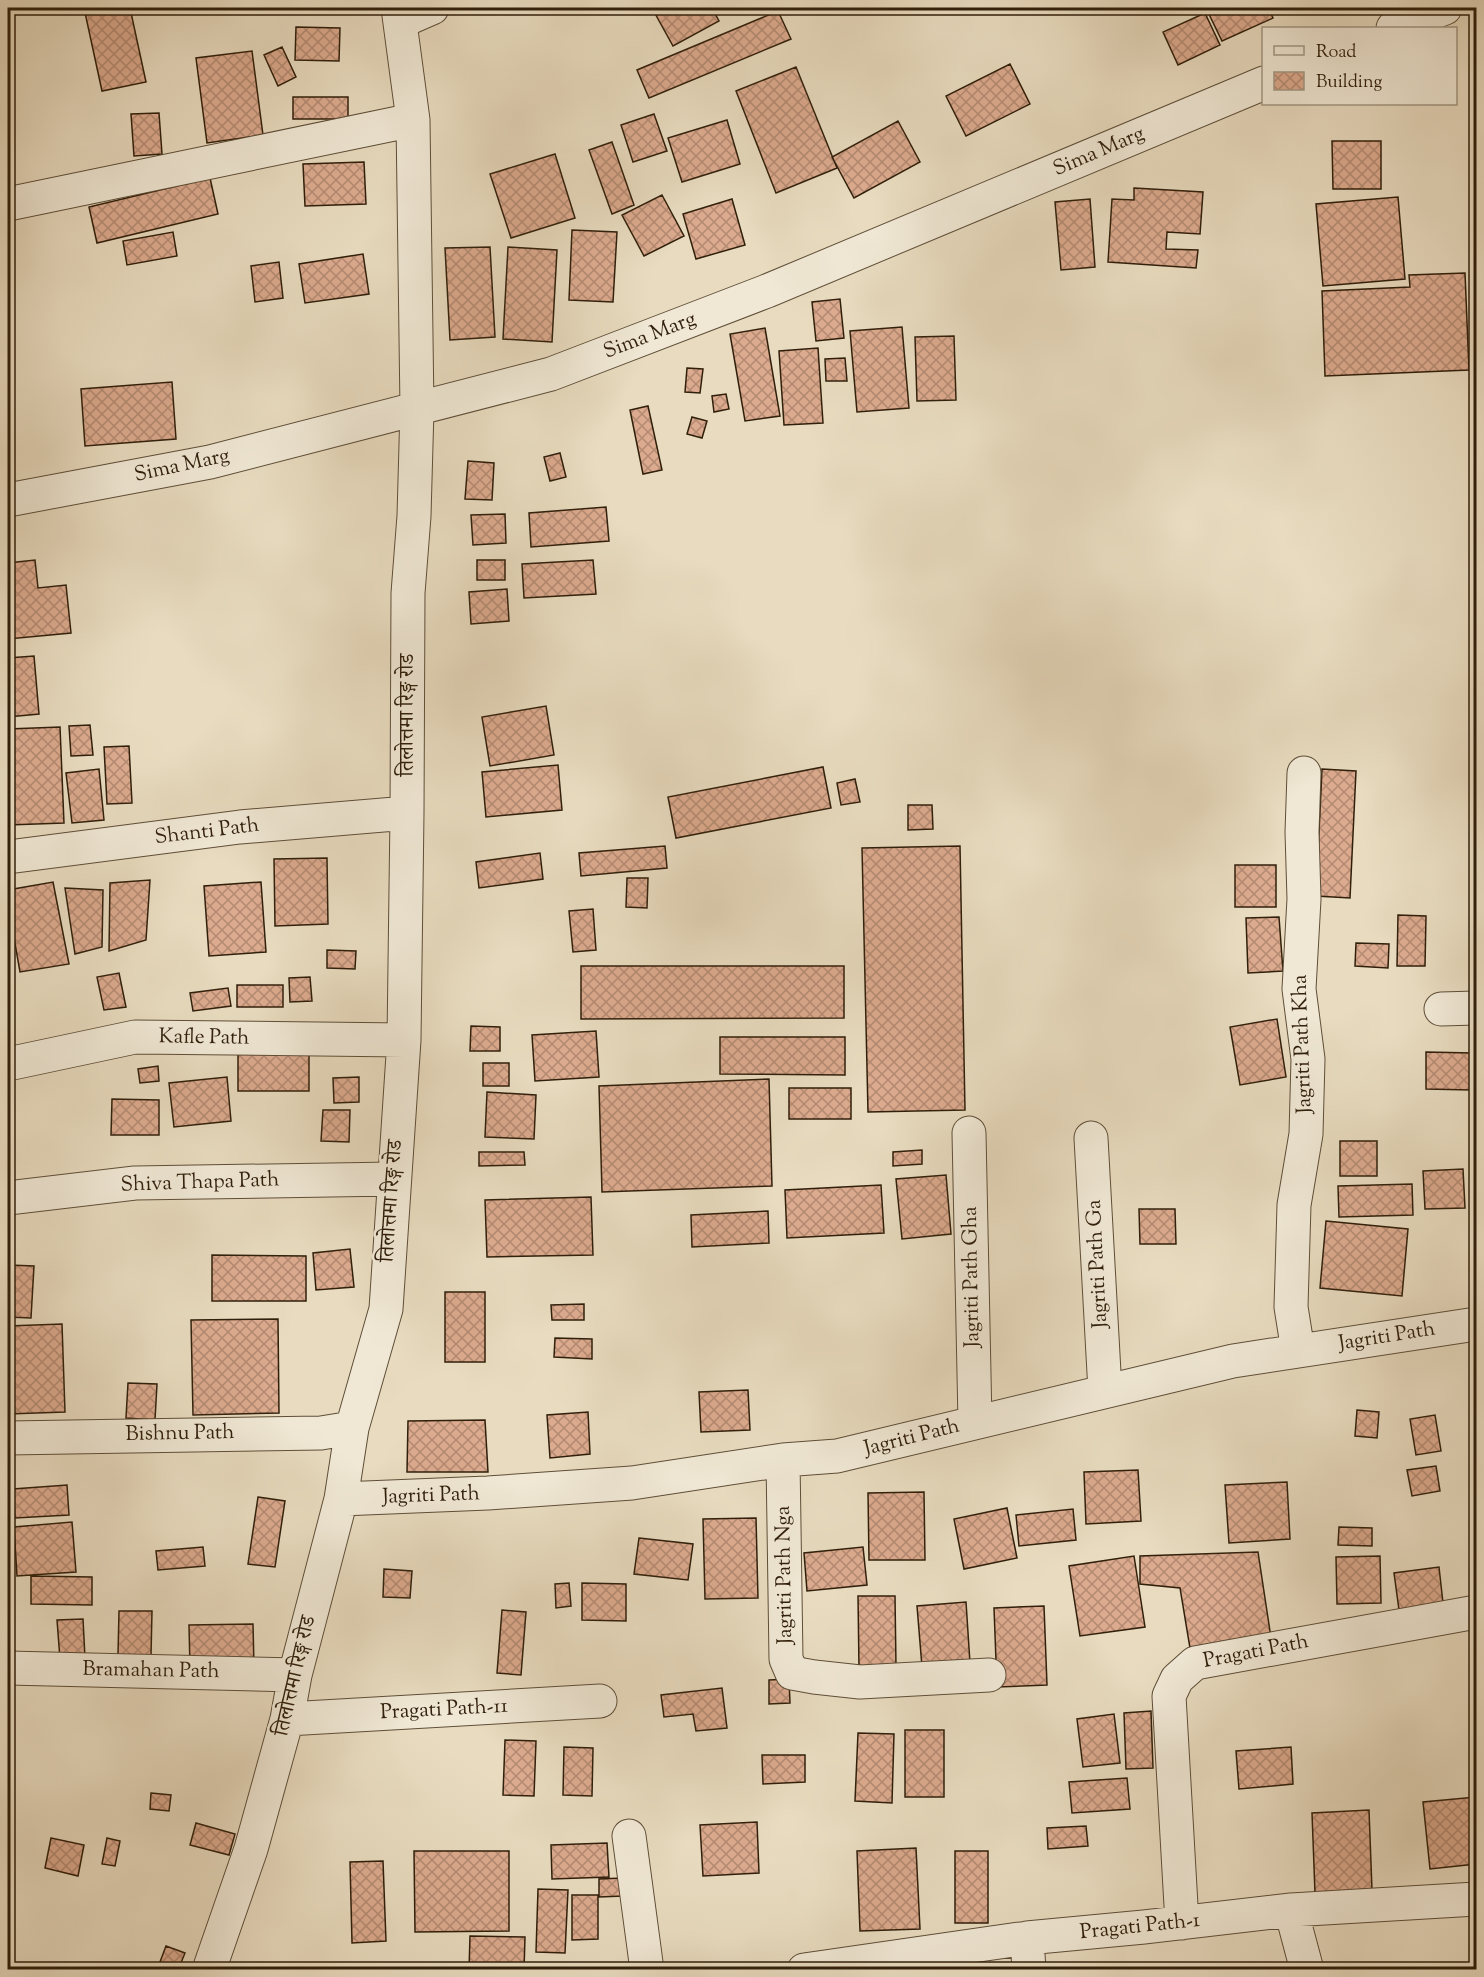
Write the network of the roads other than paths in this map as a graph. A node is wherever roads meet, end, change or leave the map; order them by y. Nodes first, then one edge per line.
1 (432, 8) edge
2 (1445, 8) edge
3 (399, 15) edge
4 (1396, 27) edge
5 (1262, 83) edge
6 (413, 120) junction
7 (8, 204) edge
8 (417, 409) junction
9 (8, 500) edge
10 (1304, 773) dead end
11 (407, 813) junction
12 (8, 857) edge
13 (1476, 1008) edge
14 (1442, 1009) dead end
15 (404, 1040) junction
16 (8, 1064) edge
17 (969, 1133) dead end
18 (1091, 1138) dead end
19 (393, 1179) junction
20 (8, 1198) edge
21 (1476, 1324) edge
22 (1298, 1351) junction
23 (1105, 1391) junction
24 (975, 1422) junction
25 (352, 1428) junction
26 (8, 1438) edge
27 (783, 1460) junction
28 (341, 1499) junction
29 (1476, 1612) edge
30 (8, 1668) edge
31 (295, 1675) junction
32 (989, 1675) dead end
33 (600, 1701) dead end
34 (287, 1719) junction
35 (628, 1836) dead end
36 (1476, 1899) edge
37 (1291, 1910) junction
38 (1182, 1923) junction
39 (1028, 1954) edge
40 (209, 1970) edge
41 (647, 1970) edge
42 (804, 1970) edge
43 (1307, 1970) edge

1 - 3 street
2 - 4 street
3 - 6 street, तिलोत्तमा रिङ्ग रोड
5 - 8 street, Sima Marg
6 - 7 street
6 - 8 street, तिलोत्तमा रिङ्ग रोड
8 - 9 street, Sima Marg
8 - 11 street, तिलोत्तमा रिङ्ग रोड
10 - 22 street, Jagriti Path Kha
11 - 12 street, Shanti Path
11 - 15 street, तिलोत्तमा रिङ्ग रोड
13 - 14 street
15 - 16 street, Kafle Path
15 - 19 street, तिलोत्तमा रिङ्ग रोड
17 - 24 street, Jagriti Path Gha
18 - 23 street, Jagriti Path Ga
19 - 20 street, Shiva Thapa Path
19 - 25 street, तिलोत्तमा रिङ्ग रोड
21 - 22 street, Jagriti Path
22 - 23 street, Jagriti Path
23 - 24 street, Jagriti Path
24 - 27 street, Jagriti Path
25 - 26 street, Bishnu Path
25 - 28 street, तिलोत्तमा रिङ्ग रोड
27 - 28 street, Jagriti Path
27 - 32 street, Jagriti Path Nga
28 - 31 street, तिलोत्तमा रिङ्ग रोड
29 - 38 street, Pragati Path
30 - 31 street, Bramahan Path
31 - 34 street, तिलोत्तमा रिङ्ग रोड
33 - 34 street, Pragati Path-11
34 - 40 street, तिलोत्तमा रिङ्ग रोड
35 - 41 street
36 - 37 street, Pragati Path-1
37 - 38 street, Pragati Path-1
37 - 43 street
38 - 39 street, Pragati Path-1
39 - 42 street, Pragati Path-1

